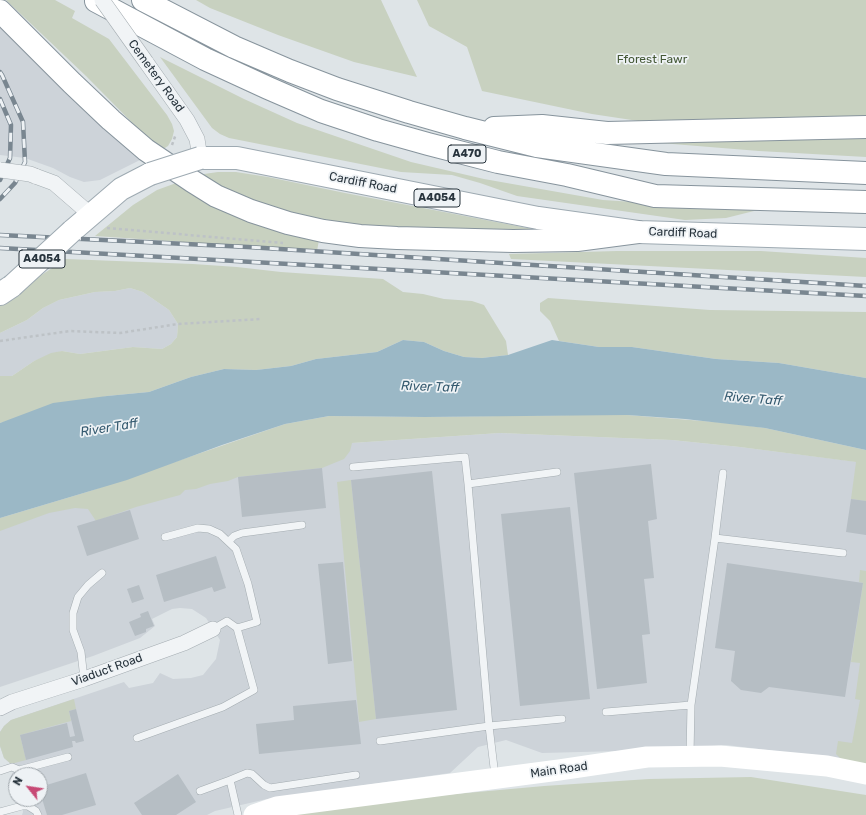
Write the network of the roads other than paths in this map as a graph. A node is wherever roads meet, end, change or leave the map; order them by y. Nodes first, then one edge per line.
1 (95, 0) edge
2 (102, 0) edge
3 (143, 0) edge
4 (0, 11) edge
5 (866, 127) edge
6 (464, 128) junction
7 (200, 158) junction
8 (0, 170) edge
9 (866, 172) edge
10 (866, 202) edge
11 (91, 215) junction
12 (638, 232) junction
13 (866, 239) edge
14 (6, 290) edge
15 (354, 467) dead end
16 (557, 472) dead end
17 (723, 473) dead end
18 (468, 484) junction
19 (302, 524) dead end
20 (165, 537) dead end
21 (715, 538) junction
22 (229, 541) junction
23 (843, 553) dead end
24 (102, 573) dead end
25 (237, 628) junction
26 (213, 629) joint
27 (84, 679) junction
28 (691, 705) junction
29 (0, 708) edge
30 (606, 712) dead end
31 (562, 718) dead end
32 (489, 726) junction
33 (137, 738) dead end
34 (380, 741) dead end
35 (690, 756) junction
36 (68, 757) dead end
37 (0, 771) edge
38 (865, 772) edge
39 (356, 775) dead end
40 (496, 779) junction
41 (230, 780) junction
42 (200, 791) dead end
43 (0, 812) edge
44 (38, 815) edge
45 (238, 815) edge
46 (254, 815) edge

1 - 10 main road, A470
2 - 7 street, Cemetery Road, bridge
3 - 6 main road, A470
4 - 12 main road
5 - 6 main road
6 - 9 main road, A470
7 - 11 main road, Cardiff Road / A4054, bridge
7 - 12 main road, Cardiff Road / A4054
8 - 11 street, bridge
11 - 14 main road, Cardiff Road / A4054, bridge
12 - 13 main road, Cardiff Road / A4054
15 - 18 lane
16 - 18 lane
17 - 21 lane
18 - 32 lane
19 - 22 lane
20 - 22 lane
21 - 23 lane
21 - 28 lane
22 - 25 lane
24 - 27 lane
25 - 26 lane
25 - 33 lane
26 - 27 street, Viaduct Road
27 - 29 street, Viaduct Road
28 - 30 lane
28 - 35 lane
31 - 32 lane
32 - 34 lane
32 - 40 lane
35 - 38 street, Main Road
35 - 40 street, Main Road
36 - 37 lane
39 - 41 lane
40 - 46 street, Main Road
41 - 42 lane
41 - 45 lane
43 - 44 lane

